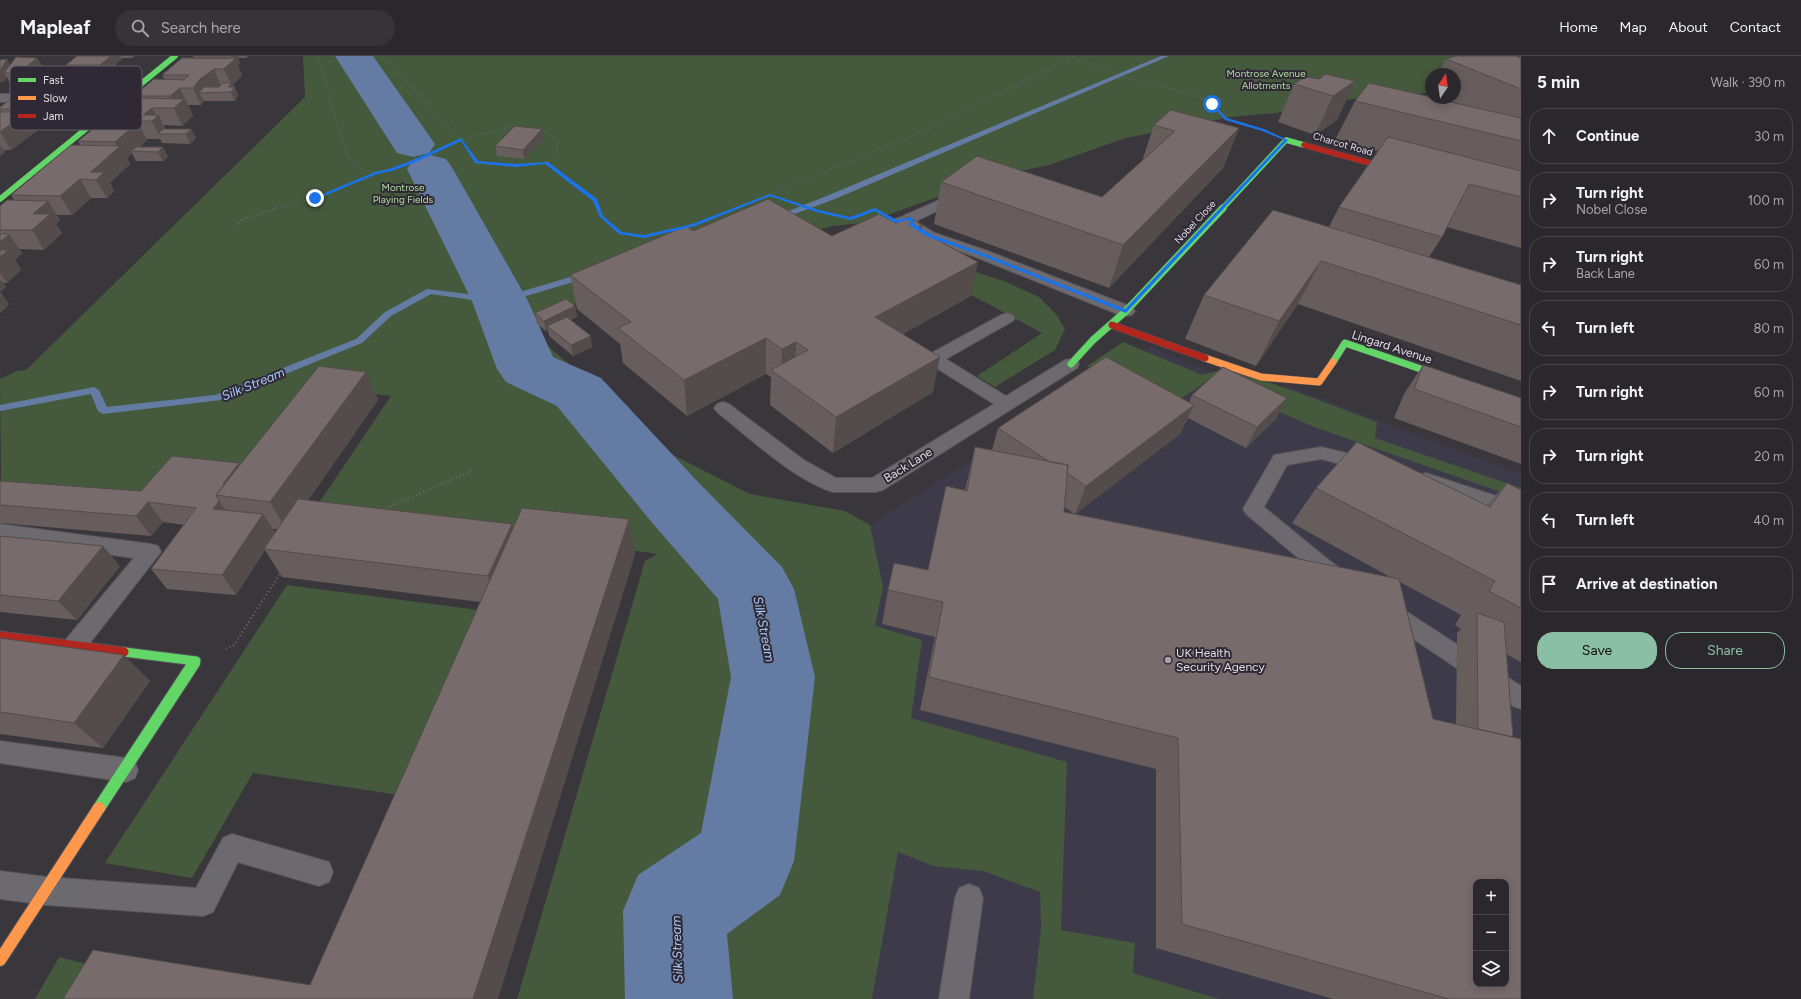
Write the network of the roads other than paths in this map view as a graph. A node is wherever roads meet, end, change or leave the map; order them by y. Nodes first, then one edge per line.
1 (175, 56) edge
2 (142, 83) edge
3 (0, 98) edge
4 (10, 98) edge
5 (85, 130) edge
6 (1286, 140) joint
7 (1407, 173) edge
8 (0, 199) edge
9 (951, 199) edge
10 (904, 220) junction
11 (858, 236) edge
12 (1126, 311) junction
13 (1007, 318) dead end
14 (1112, 325) junction
15 (1071, 364) joint
16 (1462, 383) edge
17 (1006, 404) junction
18 (723, 408) dead end
19 (1388, 470) edge
20 (1411, 476) edge
21 (1521, 511) edge
22 (0, 532) edge
23 (0, 636) edge
24 (75, 645) junction
25 (1521, 699) edge
26 (0, 752) edge
27 (126, 770) junction
28 (319, 872) dead end
29 (0, 885) edge
30 (47, 890) junction
31 (969, 898) dead end
32 (0, 960) edge
33 (954, 999) edge

1 - 2 street
3 - 4 street
5 - 8 street
6 - 7 street, Charcot Road
6 - 12 street, Nobel Close
9 - 10 street
10 - 11 lane
10 - 12 street
12 - 14 street, Nobel Close
13 - 17 lane
14 - 15 street, Nobel Close
14 - 16 street, Lingard Avenue
15 - 17 lane, Back Lane
17 - 18 lane, Back Lane
19 - 25 lane
20 - 21 lane
22 - 24 lane
23 - 24 street
24 - 27 street
26 - 27 lane
27 - 30 street
28 - 30 lane
29 - 30 lane
30 - 32 street
31 - 33 lane

